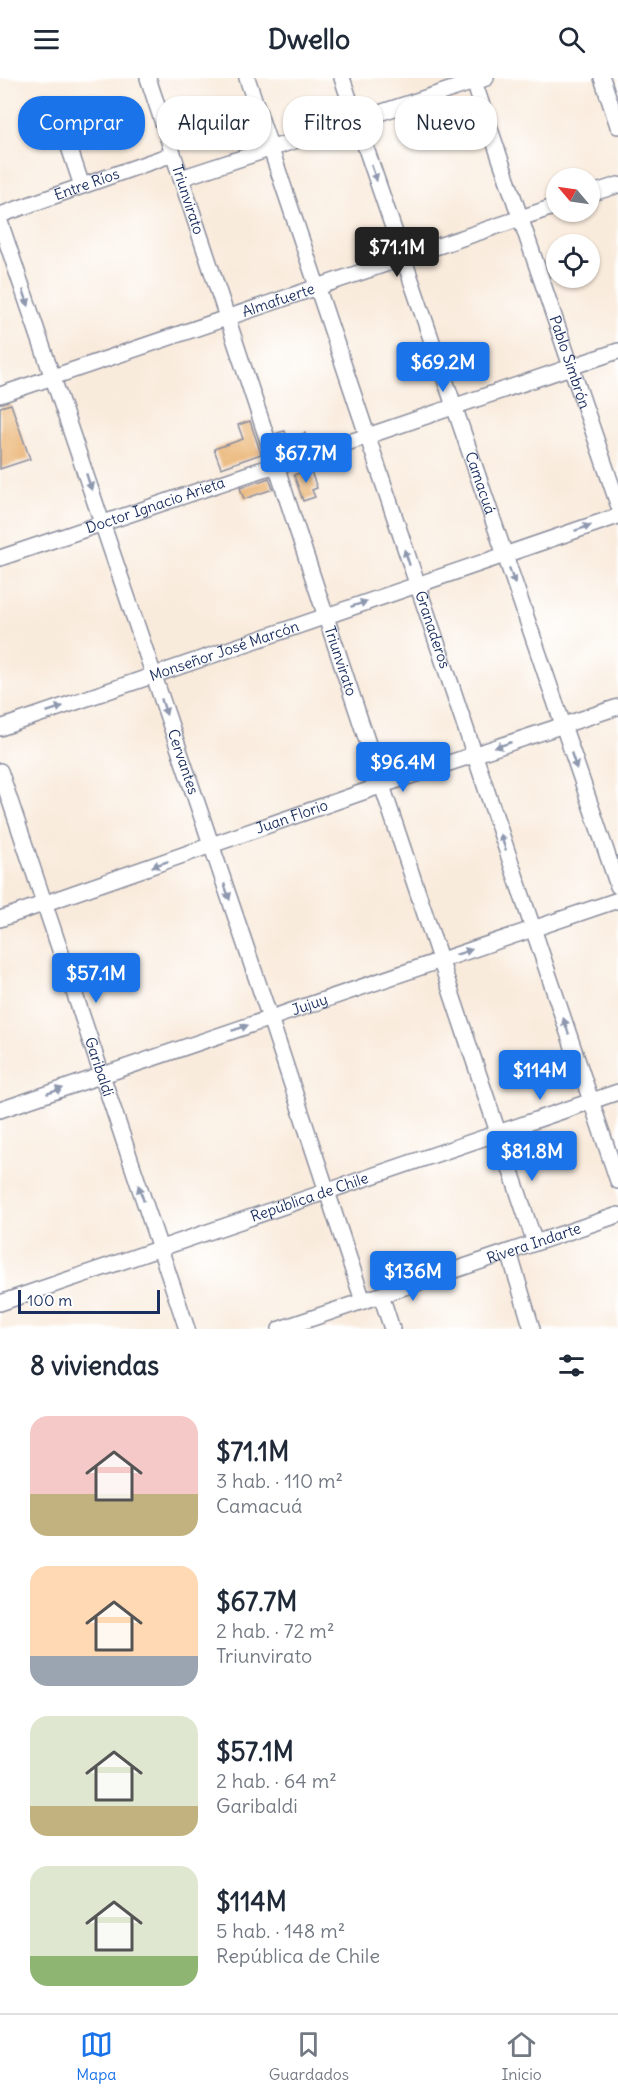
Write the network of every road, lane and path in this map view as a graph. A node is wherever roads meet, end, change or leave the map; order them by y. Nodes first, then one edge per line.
1 (148, 78) edge
2 (247, 78) edge
3 (342, 78) edge
4 (602, 78) edge
5 (480, 80) edge
6 (253, 96) edge
7 (348, 96) edge
8 (383, 111) edge
9 (618, 126) edge
10 (70, 150) edge
11 (264, 150) edge
12 (271, 150) edge
13 (366, 150) edge
14 (173, 154) junction
15 (181, 178) junction
16 (618, 185) edge
17 (82, 186) junction
18 (600, 191) edge
19 (546, 209) edge
20 (0, 215) edge
21 (521, 218) junction
22 (0, 222) edge
23 (402, 259) junction
24 (316, 287) junction
25 (227, 319) junction
26 (618, 351) edge
27 (570, 367) junction
28 (53, 376) junction
29 (0, 395) edge
30 (454, 406) junction
31 (367, 436) junction
32 (275, 466) junction
33 (618, 504) edge
34 (618, 516) edge
35 (102, 522) junction
36 (504, 555) junction
37 (0, 558) edge
38 (417, 585) junction
39 (326, 615) junction
40 (154, 675) junction
41 (618, 707) edge
42 (562, 726) junction
43 (0, 728) edge
44 (473, 755) junction
45 (0, 771) edge
46 (383, 785) junction
47 (211, 847) junction
48 (618, 886) edge
49 (618, 900) edge
50 (45, 904) junction
51 (0, 919) edge
52 (533, 929) junction
53 (441, 959) junction
54 (270, 1018) junction
55 (102, 1074) junction
56 (618, 1092) edge
57 (592, 1101) junction
58 (0, 1110) edge
59 (498, 1132) junction
60 (618, 1181) edge
61 (327, 1191) junction
62 (618, 1215) edge
63 (535, 1243) junction
64 (160, 1248) junction
65 (509, 1252) junction
66 (381, 1295) junction
67 (363, 1301) junction
68 (0, 1303) edge
69 (187, 1329) edge
70 (280, 1329) edge
71 (392, 1329) edge
72 (532, 1329) edge

1 - 14 street, Triunvirato
2 - 6 street, Granaderos
3 - 7 street, Camacuá
4 - 9 street
5 - 8 street
5 - 21 street, Pablo Simbrón
10 - 17 street
11 - 15 street
12 - 24 street, Granaderos
13 -> 23 street, Camacuá
14 - 15 street, Triunvirato
14 - 17 street, Entre Ríos
15 - 25 street, Triunvirato
16 - 18 street
17 - 20 street, Entre Ríos
19 - 21 street, Almafuerte
21 - 23 street, Almafuerte
21 - 27 street, Pablo Simbrón
22 -> 28 street, Cervantes
23 - 24 street, Almafuerte
23 - 30 street, Camacuá
24 - 25 street, Almafuerte
24 - 31 street, Granaderos
25 - 28 street, Almafuerte
25 - 32 street, Triunvirato
26 - 27 street, Doctor Ignacio Arieta
27 - 30 street, Doctor Ignacio Arieta
27 - 33 street, Pablo Simbrón
28 - 29 street, Almafuerte
28 -> 35 street, Cervantes
30 - 31 street, Doctor Ignacio Arieta
30 - 36 street, Camacuá
31 - 32 street, Doctor Ignacio Arieta
38 -> 31 street, Granaderos
32 - 35 street, Doctor Ignacio Arieta
32 - 39 street, Triunvirato
36 -> 34 street, Monseñor José Marcón
35 - 37 street, Doctor Ignacio Arieta
35 - 40 street, Cervantes
36 - 38 street, Monseñor José Marcón
36 -> 42 street, Camacuá
39 -> 38 street, Monseñor José Marcón
38 - 44 street, Granaderos
39 - 40 street, Monseñor José Marcón
39 - 46 street, Triunvirato
43 -> 40 street, Monseñor José Marcón
40 -> 47 street, Cervantes
41 - 42 street, Juan Florio
42 -> 44 street, Juan Florio
42 -> 48 street, Camacuá
44 - 46 street, Juan Florio
52 -> 44 street, Granaderos
45 - 50 street, Garibaldi
46 - 47 street, Juan Florio
46 - 53 street, Triunvirato
47 -> 50 street, Juan Florio
47 -> 54 street, Cervantes
49 - 52 street, Jujuy
50 - 51 street, Juan Florio
50 - 55 street, Garibaldi
53 -> 52 street, Jujuy
57 -> 52 street, Granaderos
53 - 54 street, Jujuy
53 - 59 street, Triunvirato
55 -> 54 street, Jujuy
54 - 61 street, Cervantes
58 -> 55 street, Jujuy
64 -> 55 street, Garibaldi
56 - 57 street, República de Chile
57 - 59 street, República de Chile
57 - 60 street, Granaderos
59 - 61 street, República de Chile
59 - 63 street, Triunvirato
61 - 64 street, República de Chile
61 - 67 street, Cervantes
62 - 63 street, Rivera Indarte
63 - 65 street, Rivera Indarte
64 - 68 street, República de Chile
64 - 69 street, Garibaldi
65 - 66 street, Rivera Indarte
65 - 72 street
66 - 67 street, Rivera Indarte
66 - 71 street
67 - 70 street, Rivera Indarte

